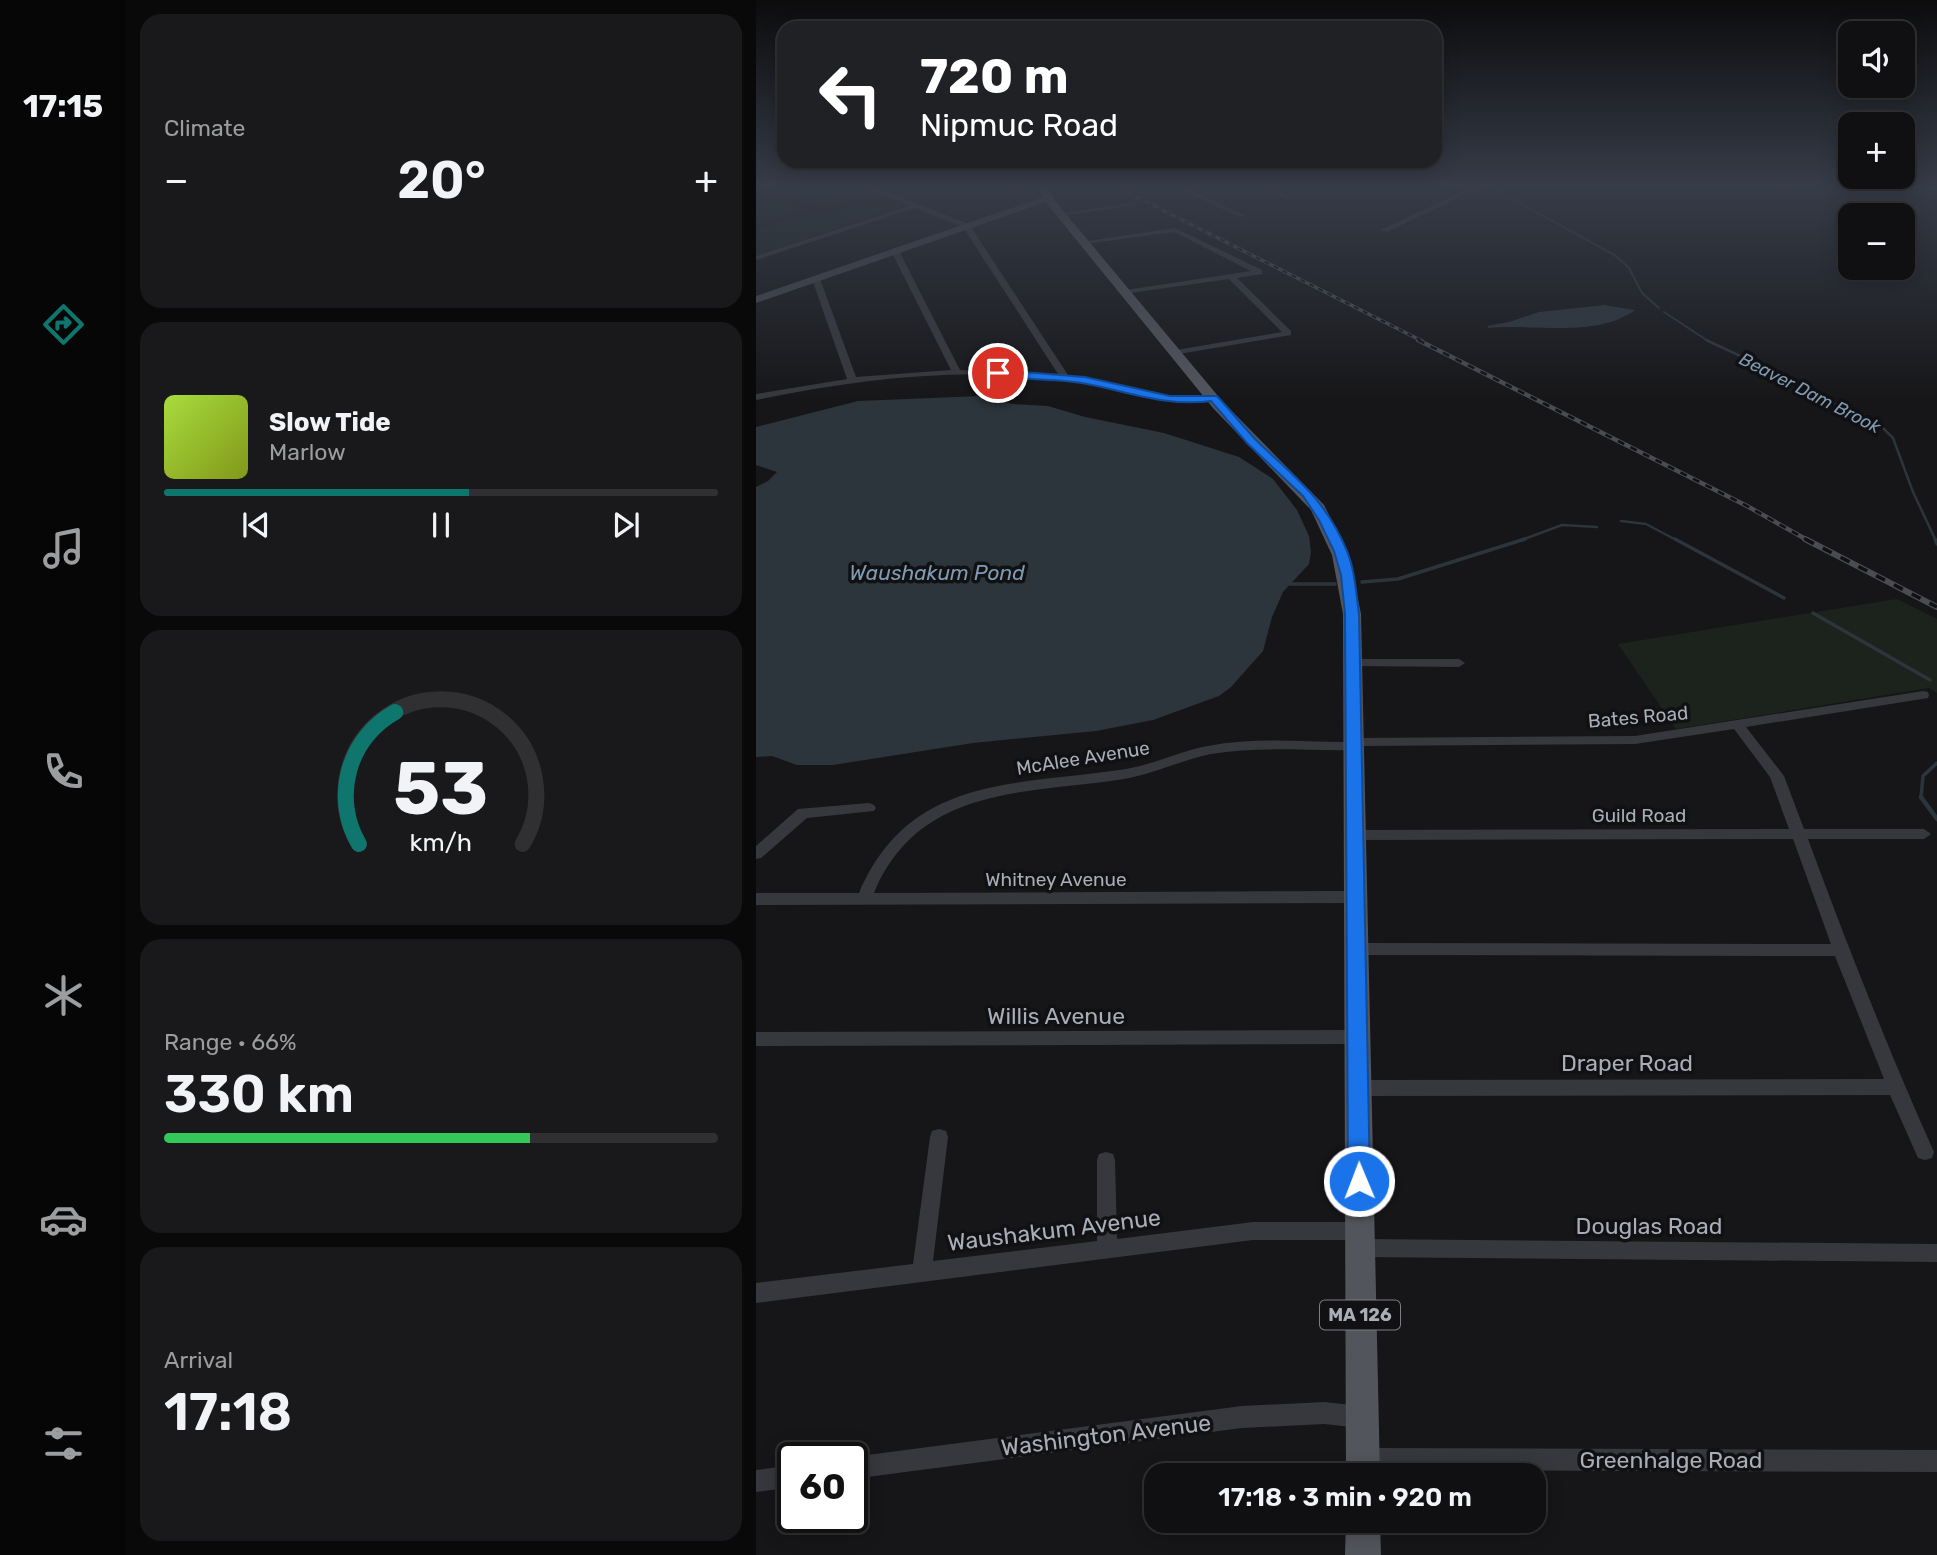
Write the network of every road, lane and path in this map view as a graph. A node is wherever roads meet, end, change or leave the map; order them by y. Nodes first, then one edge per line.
1 (876, 258) edge
2 (898, 258) edge
3 (987, 258) edge
4 (1098, 258) edge
5 (1230, 258) edge
6 (1231, 276) junction
7 (816, 279) junction
8 (1126, 292) junction
9 (756, 300) edge
10 (1176, 353) junction
11 (957, 373) junction
12 (1065, 378) junction
13 (852, 380) junction
14 (756, 397) edge
15 (1214, 398) junction
16 (1352, 663) junction
17 (1459, 663) dead end
18 (1923, 695) dead end
19 (1737, 724) junction
20 (1353, 744) junction
21 (869, 808) dead end
22 (1797, 834) junction
23 (1924, 834) dead end
24 (1354, 835) junction
25 (756, 854) edge
26 (1355, 897) junction
27 (756, 899) edge
28 (864, 899) junction
29 (1356, 949) junction
30 (1841, 950) junction
31 (1357, 1037) junction
32 (756, 1039) edge
33 (1896, 1087) junction
34 (1358, 1088) junction
35 (939, 1137) dead end
36 (1924, 1152) dead end
37 (1106, 1160) dead end
38 (1360, 1240) junction
39 (1107, 1247) junction
40 (1937, 1253) edge
41 (922, 1272) junction
42 (756, 1293) edge
43 (1361, 1417) junction
44 (1937, 1461) edge
45 (1362, 1463) edge
46 (1546, 1465) edge
47 (868, 1466) edge
48 (777, 1478) edge
49 (756, 1481) edge
50 (1363, 1533) edge
51 (1363, 1555) edge

1 - 7 street
2 - 11 street
3 - 12 street
4 - 8 main road, MA 126
5 - 6 street
6 - 8 street
6 - 10 street
7 - 9 street
7 - 13 street
8 - 10 main road, MA 126
10 - 15 main road, MA 126
11 - 12 street
11 - 13 street
12 - 15 street
13 - 14 street
15 - 16 main road, MA 126
16 - 17 street
16 - 20 main road, MA 126
18 - 19 street, Bates Road
19 - 20 street, Bates Road
19 - 22 street
20 - 24 main road, MA 126
20 - 28 street, McAlee Avenue
21 - 25 street
22 - 23 street, Guild Road
22 - 24 street, Guild Road
22 - 30 street
24 - 26 main road, MA 126
26 - 28 street, Whitney Avenue
26 - 29 main road, MA 126
27 - 28 street, Whitney Avenue
29 - 30 street
29 - 31 main road, MA 126
30 - 33 street
31 - 32 street, Willis Avenue
31 - 34 main road, MA 126
33 - 34 street, Draper Road
33 - 36 street
34 - 38 main road, MA 126
35 - 41 street
37 - 39 street
38 - 39 street, Waushakum Avenue
38 - 40 street, Douglas Road
38 - 43 main road, MA 126
39 - 41 street, Waushakum Avenue
41 - 42 street, Waushakum Avenue
43 - 45 main road, MA 126
43 - 47 street, Washington Avenue
44 - 46 street, Greenhalge Road
48 - 49 street
50 - 51 main road

